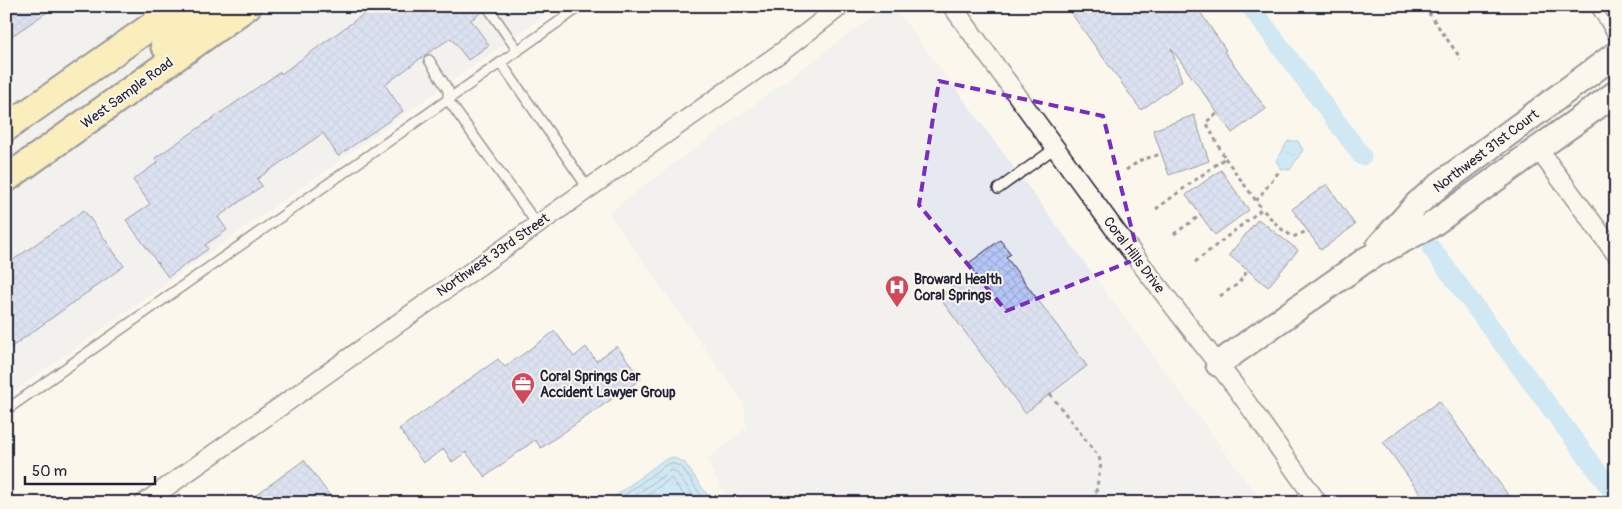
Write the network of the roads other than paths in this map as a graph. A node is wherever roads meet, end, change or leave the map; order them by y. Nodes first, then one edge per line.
1 (180, 6) edge
2 (215, 6) edge
3 (248, 6) edge
4 (487, 6) edge
5 (581, 6) edge
6 (841, 6) edge
7 (952, 6) edge
8 (1595, 6) edge
9 (1616, 40) edge
10 (518, 51) junction
11 (1616, 54) edge
12 (429, 60) dead end
13 (501, 63) junction
14 (1616, 93) edge
15 (448, 100) junction
16 (84, 124) junction
17 (6, 128) edge
18 (1055, 148) junction
19 (1538, 149) junction
20 (6, 179) edge
21 (588, 188) junction
22 (998, 189) dead end
23 (537, 224) junction
24 (1616, 254) edge
25 (1368, 259) junction
26 (1218, 364) junction
27 (6, 410) edge
28 (144, 503) edge
29 (1318, 503) edge

1 - 17 main road
2 - 16 main road
3 - 16 main road, West Sample Road
4 - 10 lane
5 - 10 lane
6 - 21 street, Northwest 33rd Street
7 - 18 street, Coral Hills Drive
8 - 9 lane
10 - 13 lane
11 - 25 street, Northwest 31st Court
12 - 15 lane
13 - 15 lane
13 - 21 lane
14 - 19 street, Northwest 31st Court
15 - 23 lane
15 - 27 lane
16 - 20 main road, West Sample Road
18 - 22 lane
18 - 26 street, Coral Hills Drive
19 - 24 street
19 - 25 street, Northwest 31st Court
21 - 23 street, Northwest 33rd Street
23 - 28 street, Northwest 33rd Street
25 - 26 street, Northwest 31st Court
26 - 29 street, Coral Hills Drive

